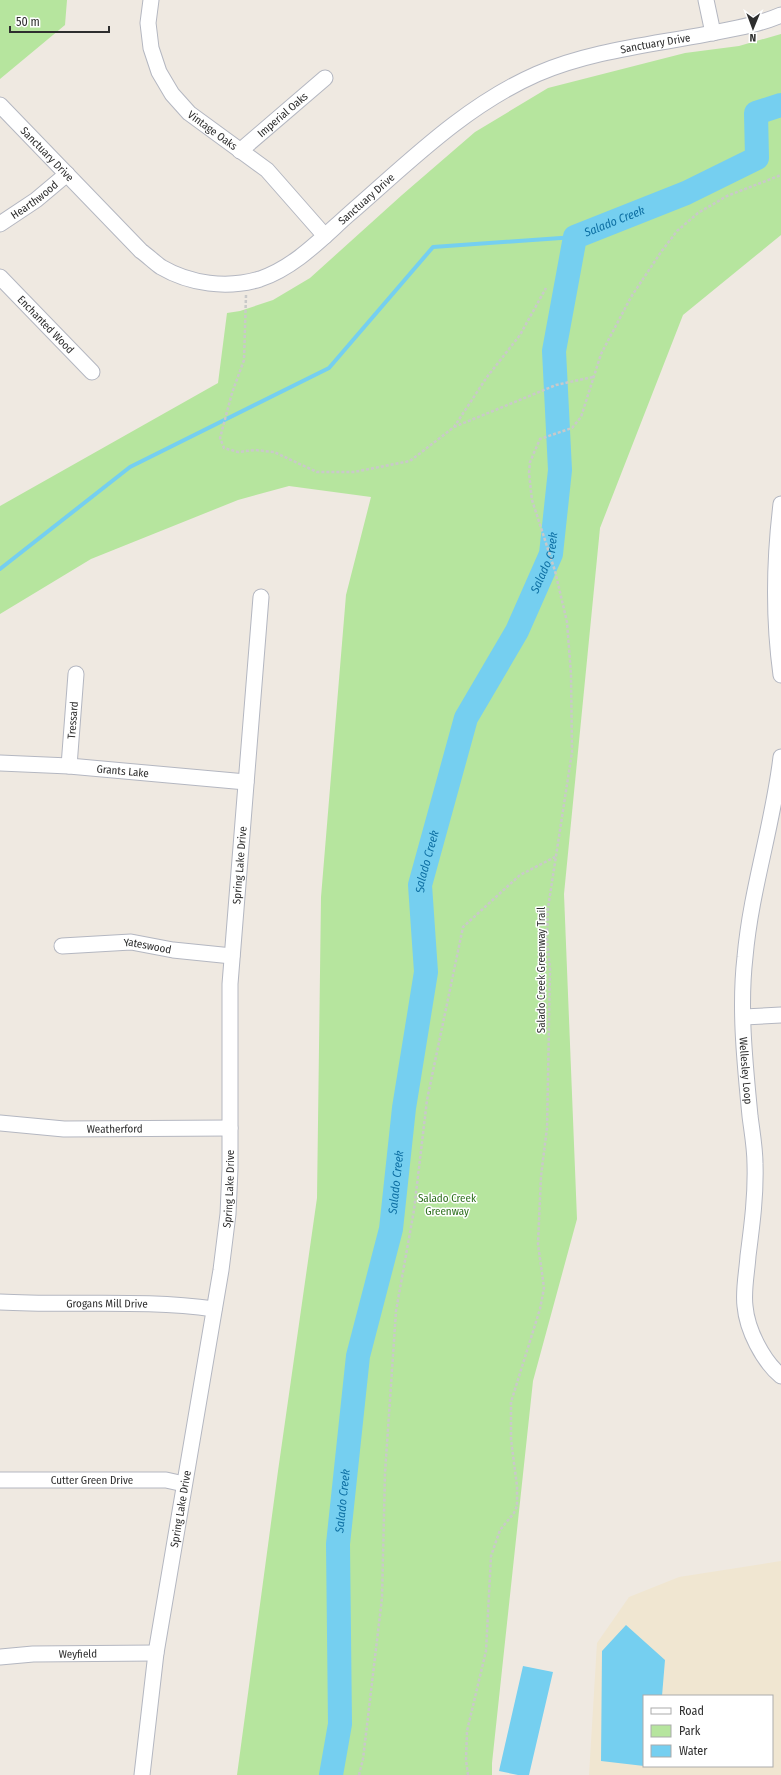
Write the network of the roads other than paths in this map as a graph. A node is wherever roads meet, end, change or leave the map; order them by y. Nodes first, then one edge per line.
1 (151, 0) edge
2 (706, 0) edge
3 (781, 15) edge
4 (713, 33) junction
5 (325, 78) dead end
6 (0, 105) edge
7 (240, 151) junction
8 (67, 174) junction
9 (0, 224) edge
10 (324, 236) junction
11 (0, 277) edge
12 (92, 372) dead end
13 (781, 504) edge
14 (261, 597) dead end
15 (76, 674) dead end
16 (781, 675) edge
17 (781, 757) edge
18 (0, 763) edge
19 (68, 766) junction
20 (246, 782) junction
21 (62, 946) dead end
22 (232, 956) junction
23 (781, 1015) edge
24 (744, 1017) junction
25 (0, 1123) edge
26 (230, 1128) junction
27 (0, 1302) edge
28 (214, 1309) junction
29 (781, 1376) edge
30 (0, 1480) edge
31 (184, 1484) junction
32 (156, 1653) junction
33 (0, 1657) edge
34 (142, 1775) edge

1 - 7 street, Vintage Oaks
2 - 4 street
3 - 4 street, Sanctuary Drive
4 - 10 street, Sanctuary Drive
5 - 7 street, Imperial Oaks
6 - 8 street, Sanctuary Drive
7 - 10 street, Vintage Oaks
8 - 9 street, Hearthwood
8 - 10 street, Sanctuary Drive
11 - 12 street, Enchanted Wood
13 - 16 street
14 - 20 street, Spring Lake Drive
15 - 19 street, Tressard
17 - 24 street, Wellesley Loop
18 - 19 street, Grants Lake
19 - 20 street, Grants Lake
20 - 22 street, Spring Lake Drive
21 - 22 street, Yateswood
22 - 26 street, Spring Lake Drive
23 - 24 street
24 - 29 street, Wellesley Loop
25 - 26 street, Weatherford
26 - 28 street, Spring Lake Drive
27 - 28 street, Grogans Mill Drive
28 - 31 street, Spring Lake Drive
30 - 31 street, Cutter Green Drive
31 - 32 street, Spring Lake Drive
32 - 33 street, Weyfield
32 - 34 street, Spring Lake Drive

